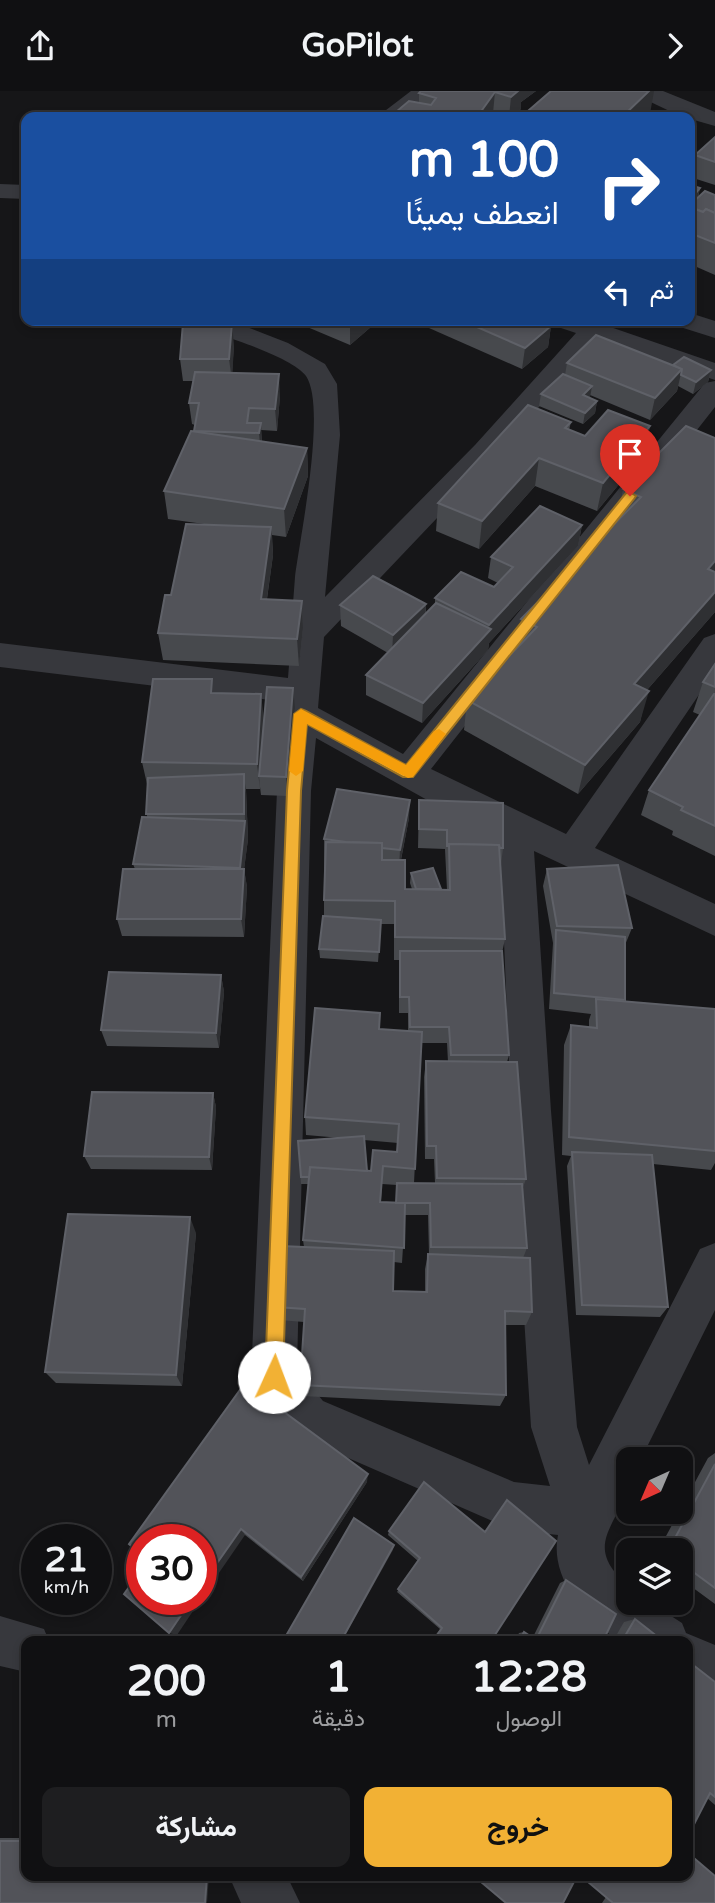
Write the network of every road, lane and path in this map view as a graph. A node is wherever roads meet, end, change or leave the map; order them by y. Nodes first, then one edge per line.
1 (425, 91) edge
2 (646, 91) edge
3 (395, 112) edge
4 (682, 112) edge
5 (695, 116) edge
6 (715, 119) edge
7 (0, 191) edge
8 (21, 193) edge
9 (695, 323) edge
10 (219, 326) edge
11 (577, 326) edge
12 (581, 326) edge
13 (715, 330) edge
14 (715, 372) edge
15 (715, 390) edge
16 (308, 634) junction
17 (715, 646) edge
18 (0, 655) edge
19 (301, 703) junction
20 (408, 773) junction
21 (512, 824) junction
22 (573, 852) junction
23 (715, 921) edge
24 (715, 1264) edge
25 (589, 1514) junction
26 (656, 1636) edge
27 (0, 1641) edge
28 (21, 1646) edge
29 (693, 1660) edge
30 (715, 1675) edge
31 (259, 1881) edge
32 (272, 1903) edge

1 - 3 street
2 - 4 street
5 - 6 street
7 - 8 street
9 - 13 street
10 - 16 street
11 - 16 street
12 - 14 street
15 - 20 street
16 - 19 street
17 - 22 street
18 - 19 street
19 - 20 street
19 - 25 street
20 - 21 street
21 - 22 street
21 - 25 street
22 - 23 street
24 - 25 street
25 - 26 street
27 - 28 street
29 - 30 street
31 - 32 street

